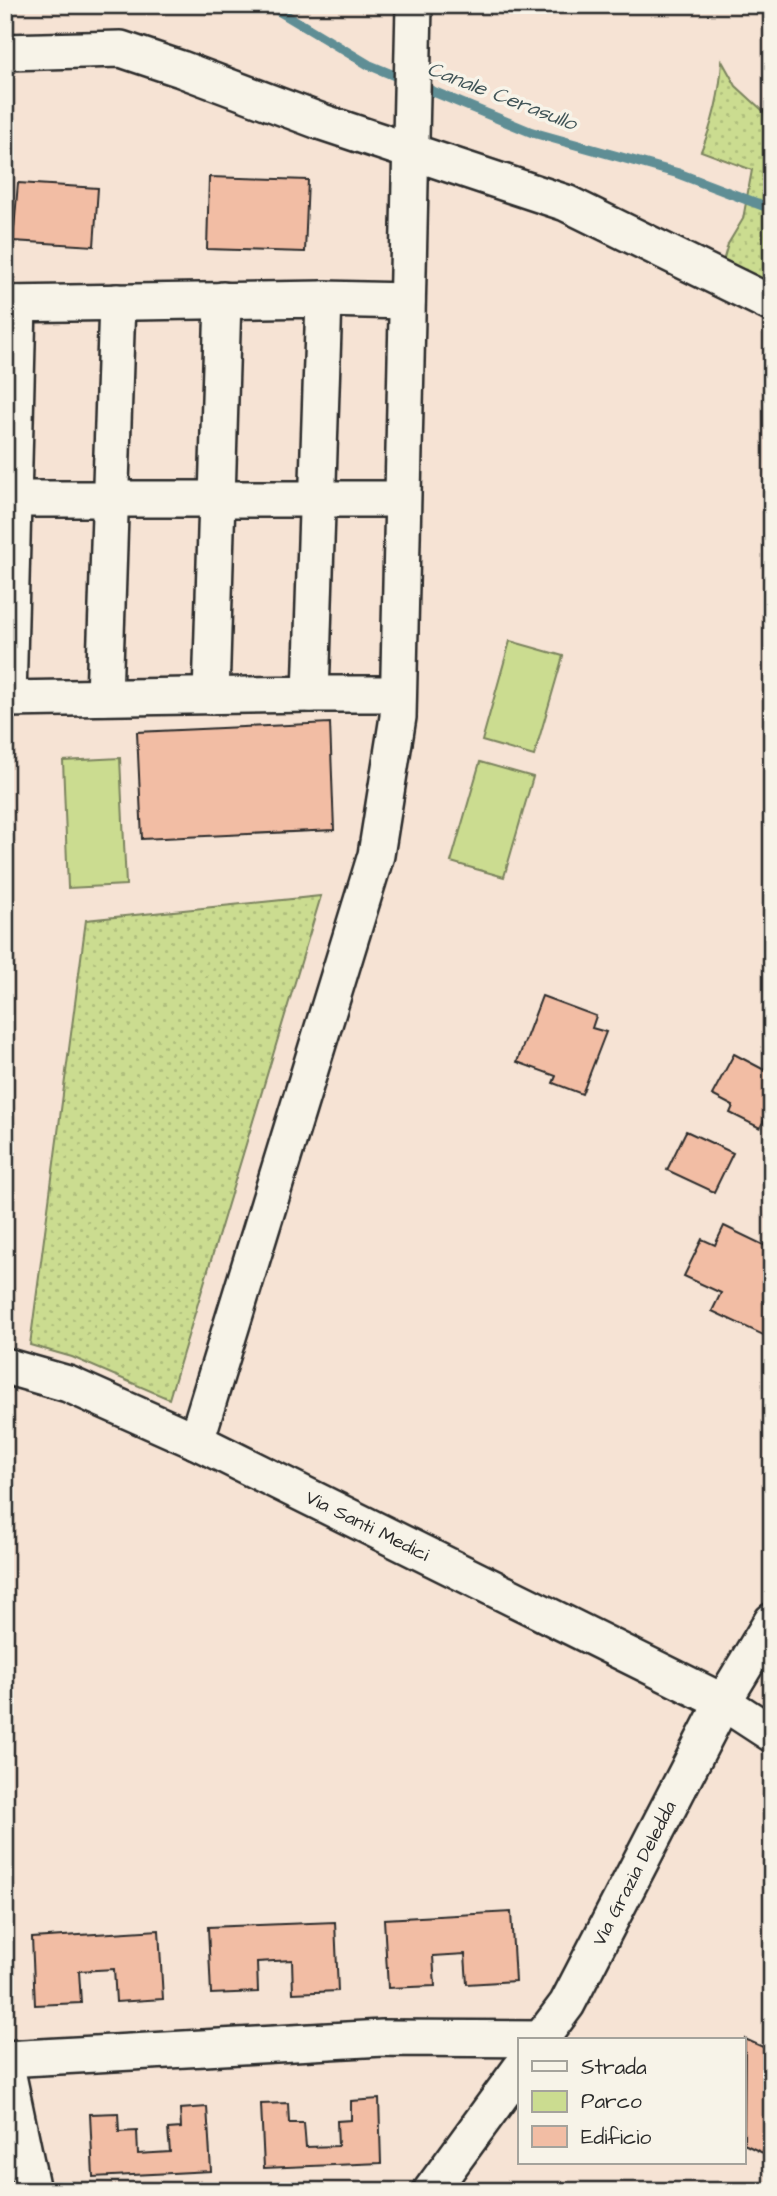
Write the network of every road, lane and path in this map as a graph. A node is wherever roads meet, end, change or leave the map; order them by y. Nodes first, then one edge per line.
1 (413, 18) edge
2 (5, 51) edge
3 (410, 151) junction
4 (324, 299) junction
5 (223, 300) junction
6 (407, 301) junction
7 (117, 302) junction
8 (11, 304) edge
9 (772, 304) edge
10 (9, 499) edge
11 (111, 499) junction
12 (402, 499) junction
13 (217, 500) junction
14 (318, 500) junction
15 (311, 694) junction
16 (398, 694) junction
17 (211, 696) junction
18 (104, 697) junction
19 (7, 699) edge
20 (5, 1366) edge
21 (196, 1441) junction
22 (772, 1621) edge
23 (723, 1702) junction
24 (772, 1734) edge
25 (542, 2038) edge
26 (518, 2040) edge
27 (5, 2060) edge
28 (518, 2072) edge
29 (32, 2191) edge
30 (431, 2191) edge

1 - 3 street
2 - 3 street
3 - 6 street
3 - 9 street
4 - 5 street
4 - 6 street
4 - 14 street
5 - 7 street
5 - 13 street
6 - 12 street
7 - 8 street
7 - 11 street
8 - 10 street
10 - 11 street
10 - 19 street
11 - 13 street
11 - 18 street
12 - 14 street
12 - 16 street
13 - 14 street
13 - 17 street
14 - 15 street
15 - 16 street
15 - 17 street
16 - 21 street
17 - 18 street
18 - 19 street
20 - 21 street, Via Santi Medici
21 - 23 street, Via Santi Medici
22 - 23 street, Via Grazia Deledda
23 - 24 street, Via Santi Medici
23 - 25 street, Via Grazia Deledda
26 - 27 street
27 - 29 street
28 - 30 street

